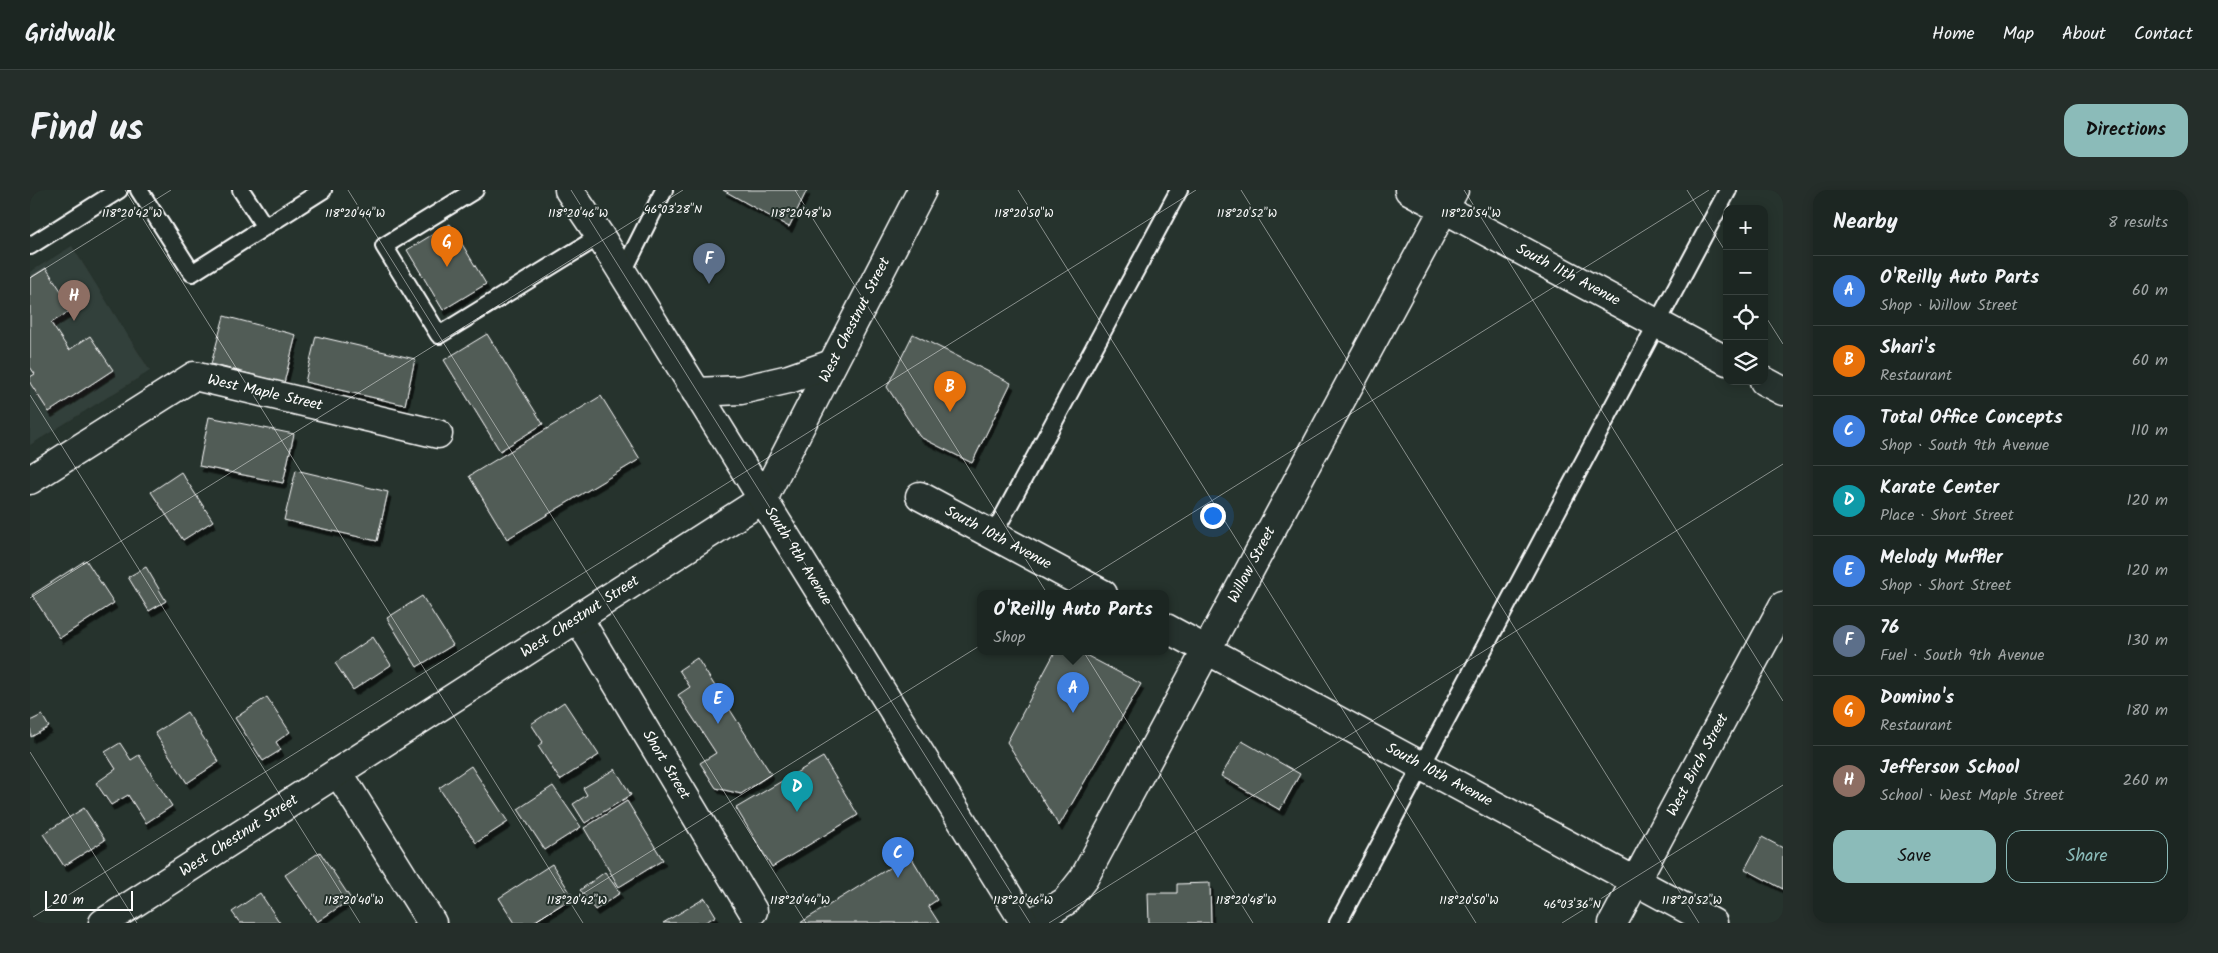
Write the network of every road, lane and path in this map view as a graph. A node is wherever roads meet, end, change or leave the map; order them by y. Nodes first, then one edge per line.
1 (119, 190) edge
2 (139, 190) edge
3 (242, 190) edge
4 (323, 190) edge
5 (475, 190) edge
6 (569, 190) edge
7 (664, 190) edge
8 (922, 190) edge
9 (1179, 190) edge
10 (1409, 190) edge
11 (1728, 190) edge
12 (1449, 199) edge
13 (265, 227) junction
14 (600, 236) junction
15 (30, 246) edge
16 (623, 272) junction
17 (1658, 323) junction
18 (1723, 359) edge
19 (832, 364) junction
20 (1768, 383) edge
21 (1783, 391) edge
22 (696, 392) junction
23 (438, 434) dead end
24 (30, 480) edge
25 (920, 496) dead end
26 (763, 499) junction
27 (993, 535) junction
28 (1096, 590) edge
29 (1783, 606) edge
30 (578, 618) junction
31 (1169, 630) edge
32 (1206, 650) junction
33 (1422, 766) junction
34 (338, 772) junction
35 (1635, 881) junction
36 (753, 911) dead end
37 (1024, 922) edge
38 (103, 923) edge
39 (432, 923) edge
40 (1338, 923) edge
41 (1613, 923) edge
42 (1713, 923) edge

1 - 15 lane
2 - 13 lane
3 - 13 lane
4 - 13 lane
5 - 14 lane
6 - 14 street, South 9th Avenue
7 - 16 lane
8 - 19 street, West Chestnut Street
9 - 27 lane
10 - 12 street, South 11th Avenue
11 - 17 lane
12 - 17 street, South 11th Avenue
12 - 32 street, Willow Street
14 - 16 street, South 9th Avenue
16 - 22 street, South 9th Avenue
17 - 18 street, South 11th Avenue
17 - 33 lane
19 - 22 street
19 - 26 street, West Chestnut Street
20 - 21 street
22 - 26 street, South 9th Avenue
23 - 24 street, West Maple Street
25 - 27 street, South 10th Avenue
26 - 30 street, West Chestnut Street
26 - 37 street, South 9th Avenue
27 - 28 street, South 10th Avenue
29 - 35 street, West Birch Street
30 - 34 street, West Chestnut Street
30 - 36 street, Short Street
31 - 32 street, South 10th Avenue
32 - 33 street, South 10th Avenue
32 - 37 street, Willow Street
33 - 35 street, South 10th Avenue
33 - 40 lane
34 - 38 street, West Chestnut Street
34 - 39 street
35 - 41 street, West Birch Street
35 - 42 street, South 10th Avenue

